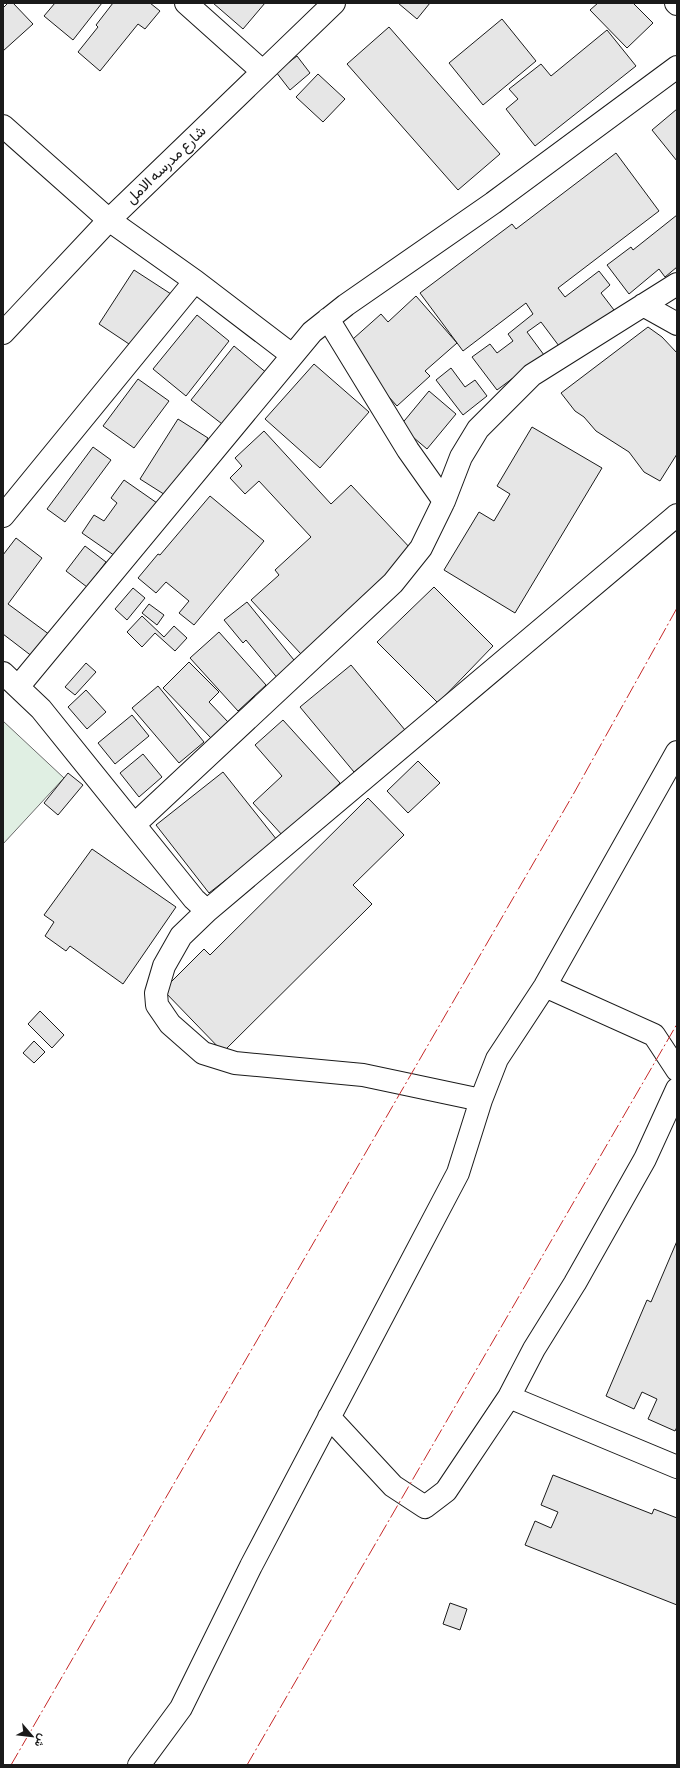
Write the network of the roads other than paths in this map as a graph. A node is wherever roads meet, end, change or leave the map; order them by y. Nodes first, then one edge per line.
1 (186, 3) edge
2 (334, 3) edge
3 (677, 67) edge
4 (262, 71) junction
5 (3, 126) edge
6 (109, 220) junction
7 (195, 281) junction
8 (677, 284) edge
9 (643, 305) junction
10 (328, 318) junction
11 (677, 324) edge
12 (3, 333) edge
13 (292, 355) junction
14 (444, 501) junction
15 (677, 515) edge
16 (3, 516) edge
17 (10, 680) edge
18 (677, 752) edge
19 (134, 824) junction
20 (207, 911) junction
21 (545, 986) junction
22 (677, 1070) edge
23 (677, 1089) edge
24 (481, 1100) junction
25 (509, 1397) junction
26 (329, 1417) junction
27 (677, 1467) edge
28 (139, 1765) edge

1 - 4 street
2 - 4 street, شارع مدرسه الامل
3 - 10 street
4 - 6 street, شارع مدرسه الامل
5 - 6 street
6 - 7 street
6 - 12 street, شارع مدرسه الامل
7 - 13 street
7 - 16 street
8 - 9 street
9 - 11 street
9 - 14 street
10 - 13 street
10 - 14 street
13 - 17 street
14 - 19 street
15 - 20 street
17 - 19 street
18 - 21 street
19 - 20 street
20 - 24 street
21 - 22 street
21 - 24 street
23 - 25 street
24 - 26 street
25 - 26 street
25 - 27 street
26 - 28 street

